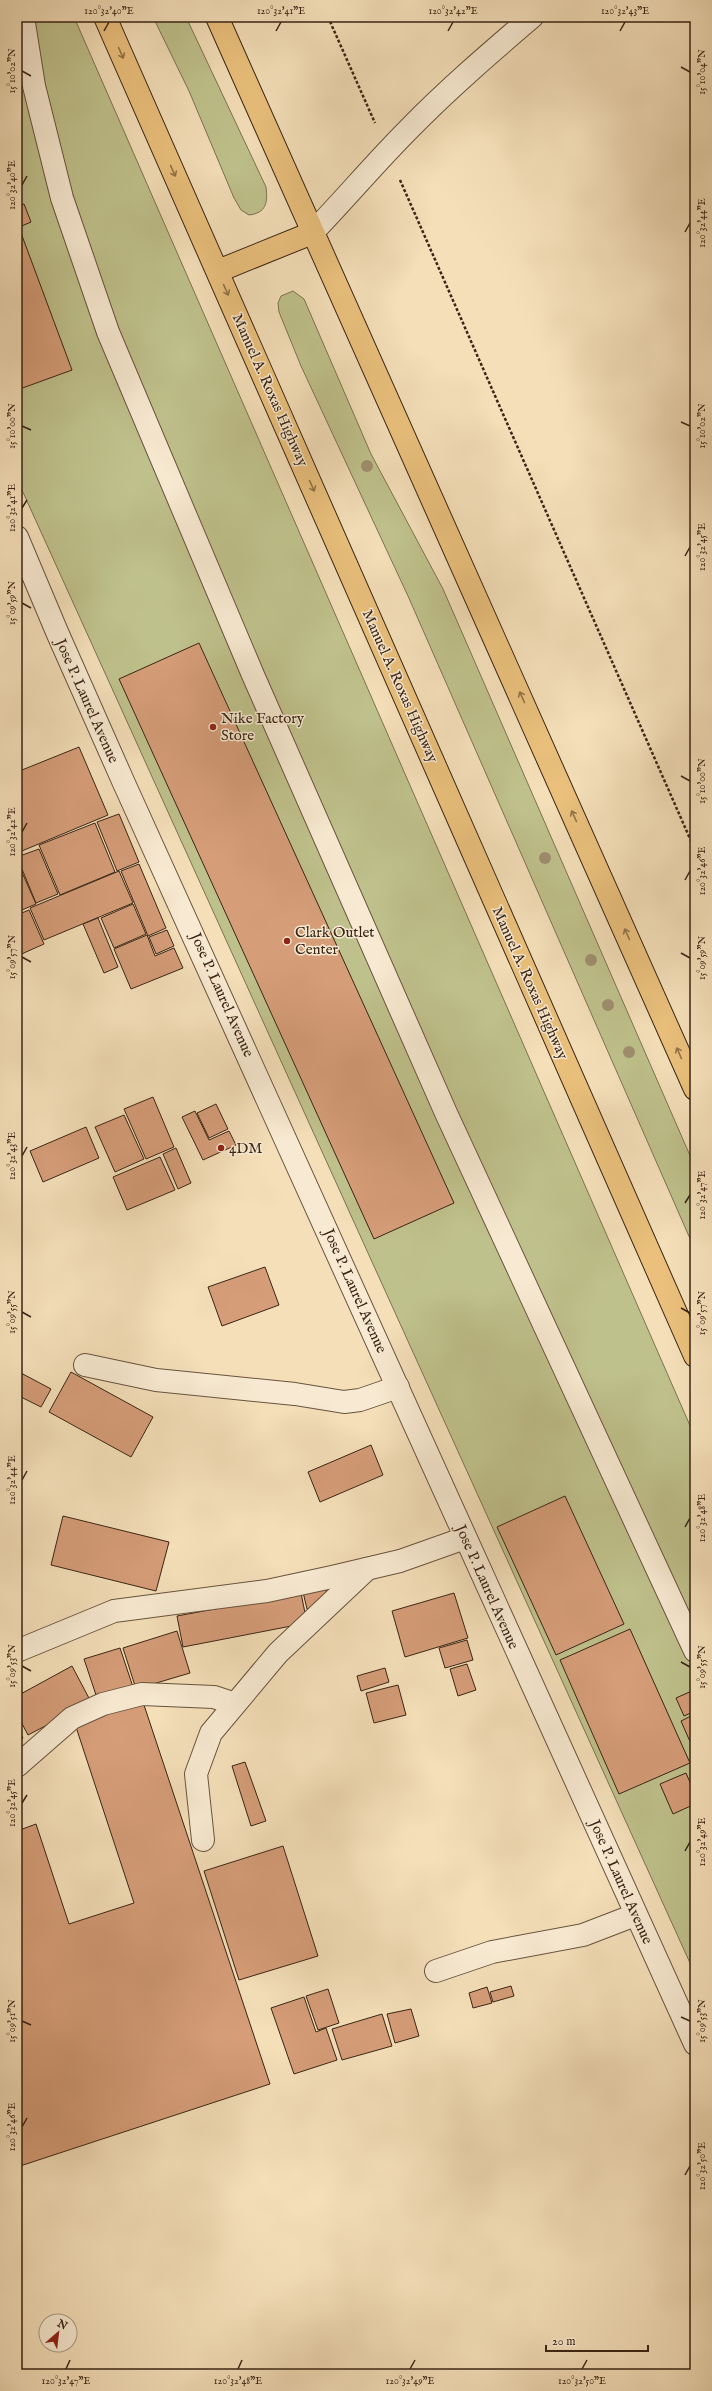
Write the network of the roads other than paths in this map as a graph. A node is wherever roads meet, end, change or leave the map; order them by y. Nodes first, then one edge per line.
1 (23, 17) edge
2 (105, 17) edge
3 (217, 17) edge
4 (532, 17) edge
5 (312, 233) junction
6 (218, 271) junction
7 (17, 537) edge
8 (22, 561) edge
9 (695, 1089) edge
10 (695, 1356) edge
11 (85, 1365) dead end
12 (398, 1387) junction
13 (465, 1538) junction
14 (368, 1568) junction
15 (694, 1647) edge
16 (17, 1651) edge
17 (235, 1704) junction
18 (17, 1766) edge
19 (203, 1840) dead end
20 (635, 1915) junction
21 (436, 1971) dead end
22 (695, 2044) edge

1 - 15 street
2 -> 6 main road, Manuel A. Roxas Highway
3 - 5 main road
4 - 5 street
5 - 6 main road
9 -> 5 main road
6 -> 10 main road, Manuel A. Roxas Highway
7 - 8 street, Jose P. Laurel Avenue
8 - 12 street, Jose P. Laurel Avenue
11 - 12 street
12 - 13 street, Jose P. Laurel Avenue
13 - 14 street
13 - 20 street, Jose P. Laurel Avenue
14 - 16 street
14 - 17 street
17 - 18 street
17 - 19 street
20 - 21 street
20 - 22 street, Jose P. Laurel Avenue

